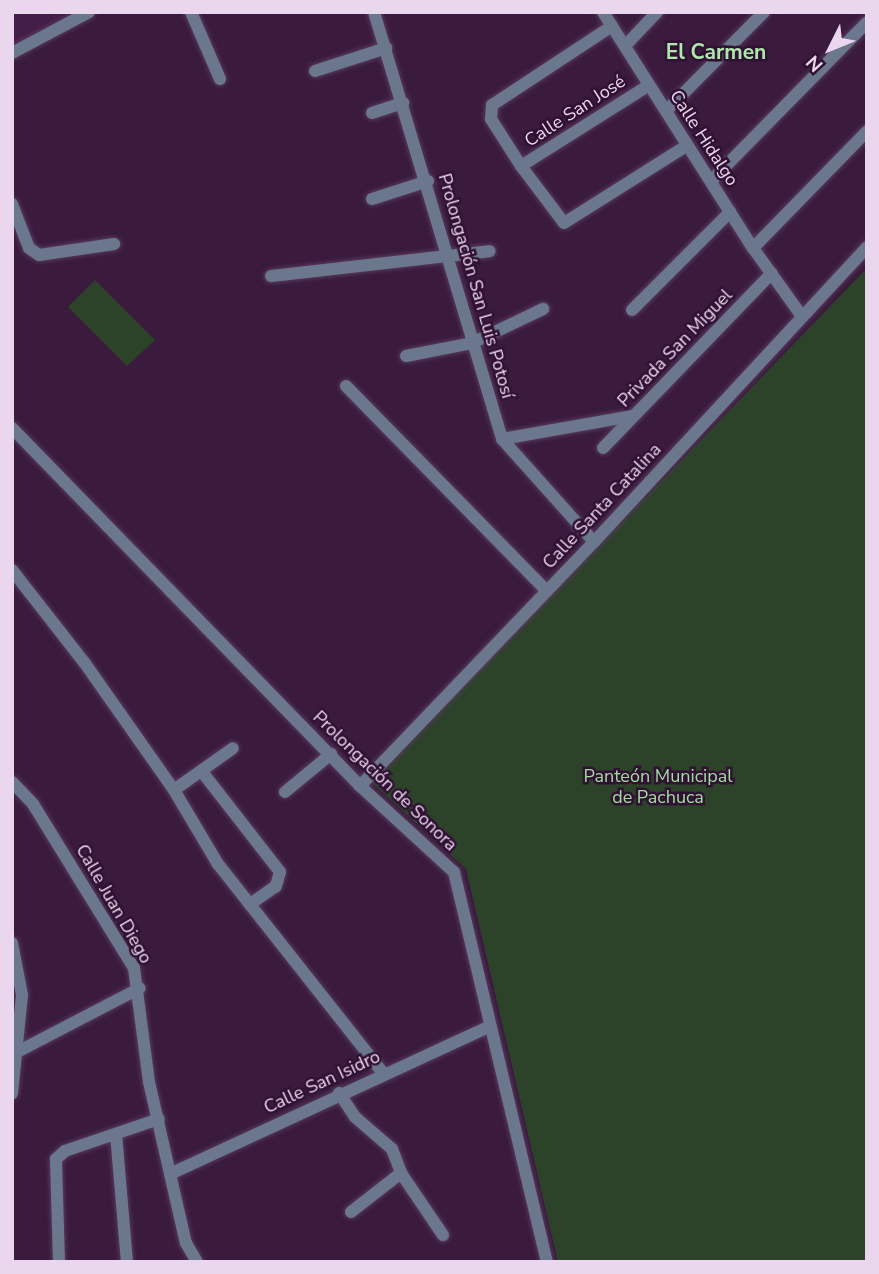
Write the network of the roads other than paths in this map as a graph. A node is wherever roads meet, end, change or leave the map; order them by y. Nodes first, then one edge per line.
1 (89, 12) edge
2 (191, 12) edge
3 (374, 12) edge
4 (603, 12) edge
5 (657, 12) edge
6 (764, 12) edge
7 (867, 22) edge
8 (612, 26) junction
9 (625, 46) junction
10 (386, 48) junction
11 (12, 54) edge
12 (315, 71) dead end
13 (220, 79) dead end
14 (649, 85) junction
15 (403, 103) junction
16 (666, 111) junction
17 (372, 113) dead end
18 (867, 131) edge
19 (688, 145) junction
20 (521, 166) junction
21 (428, 181) junction
22 (712, 181) junction
23 (373, 199) dead end
24 (12, 204) edge
25 (730, 212) junction
26 (114, 244) dead end
27 (867, 247) edge
28 (753, 248) junction
29 (490, 251) dead end
30 (447, 256) junction
31 (772, 273) junction
32 (271, 276) dead end
33 (543, 309) dead end
34 (632, 310) dead end
35 (801, 315) junction
36 (472, 343) junction
37 (405, 356) dead end
38 (346, 386) dead end
39 (633, 416) junction
40 (12, 428) edge
41 (502, 439) junction
42 (603, 449) dead end
43 (594, 542) junction
44 (12, 570) edge
45 (547, 591) junction
46 (233, 748) dead end
47 (331, 754) junction
48 (203, 773) junction
49 (12, 782) edge
50 (360, 786) junction
51 (174, 790) junction
52 (285, 792) dead end
53 (250, 904) junction
54 (12, 943) edge
55 (140, 988) junction
56 (17, 995) edge
57 (491, 1026) junction
58 (19, 1051) junction
59 (374, 1076) junction
60 (12, 1093) edge
61 (339, 1093) junction
62 (159, 1119) junction
63 (116, 1134) junction
64 (401, 1173) junction
65 (170, 1174) junction
66 (351, 1212) dead end
67 (443, 1235) dead end
68 (59, 1262) edge
69 (127, 1262) edge
70 (197, 1262) edge
71 (548, 1262) edge

1 - 11 street
2 - 13 street
3 - 10 street, Prolongación San Luis Potosí
4 - 8 street, Calle Hidalgo
5 - 9 street
6 - 16 street
7 - 22 street
8 - 9 street, Calle Hidalgo
8 - 20 street
9 - 14 street, Calle Hidalgo
10 - 12 street
10 - 15 street, Prolongación San Luis Potosí
14 - 16 street, Calle Hidalgo
14 - 20 street, Calle San José
15 - 17 street
15 - 21 street, Prolongación San Luis Potosí
16 - 19 street, Calle Hidalgo
18 - 28 street
19 - 20 street
19 - 22 street, Calle Hidalgo
21 - 23 street
21 - 30 street, Prolongación San Luis Potosí
22 - 25 street, Calle Hidalgo
24 - 26 street
25 - 28 street, Calle Hidalgo
25 - 34 street
27 - 35 street, Calle Santa Catalina
28 - 31 street, Calle Hidalgo
29 - 30 street
30 - 32 street
30 - 36 street, Prolongación San Luis Potosí
31 - 35 street, Calle Hidalgo
31 - 39 street, Privada San Miguel
33 - 36 street
35 - 43 street, Calle Santa Catalina
36 - 37 street
36 - 41 street, Prolongación San Luis Potosí
38 - 45 street
39 - 41 street
39 - 42 street, Privada San Miguel
40 - 47 street, Prolongación de Sonora
41 - 43 street, Prolongación San Luis Potosí
43 - 45 street, Calle Santa Catalina
44 - 51 street
45 - 50 street, Calle Santa Catalina
46 - 48 street
47 - 50 street, Prolongación de Sonora
47 - 52 street
48 - 51 street
48 - 53 street
49 - 55 street, Calle Juan Diego
50 - 57 street, Prolongación de Sonora
51 - 53 street
53 - 59 street
54 - 56 street
55 - 58 street
55 - 62 street, Calle Juan Diego
56 - 58 street
57 - 59 street, Calle San Isidro
57 - 71 street, Prolongación de Sonora
58 - 60 street
59 - 61 street, Calle San Isidro
61 - 64 street
61 - 65 street, Calle San Isidro
62 - 63 street
62 - 65 street, Calle Juan Diego
63 - 68 street
63 - 69 street
64 - 66 street
64 - 67 street
65 - 70 street, Calle Juan Diego

